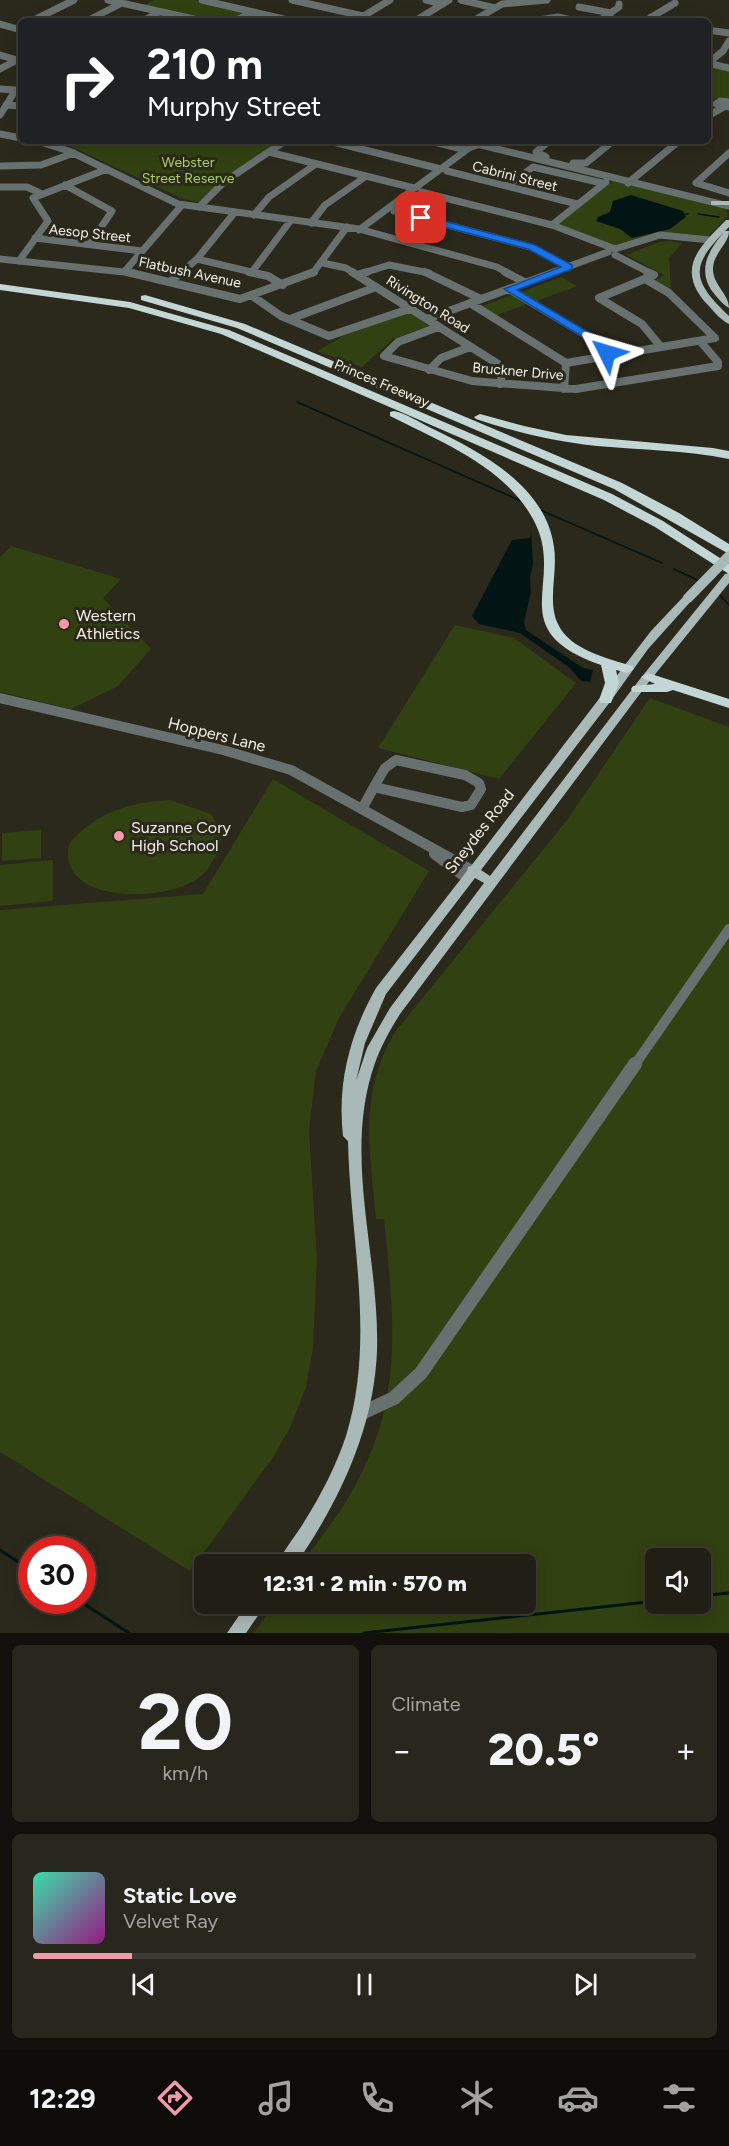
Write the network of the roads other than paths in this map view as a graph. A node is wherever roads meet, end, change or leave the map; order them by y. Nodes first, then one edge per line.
1 (74, 0) edge
2 (108, 0) edge
3 (148, 0) edge
4 (202, 0) edge
5 (240, 0) edge
6 (292, 0) edge
7 (389, 0) edge
8 (426, 0) edge
9 (461, 0) edge
10 (541, 0) edge
11 (547, 0) edge
12 (667, 1) edge
13 (678, 1) edge
14 (446, 2) edge
15 (122, 3) junction
16 (619, 4) dead end
17 (231, 6) junction
18 (136, 7) junction
19 (579, 7) dead end
20 (495, 8) junction
21 (660, 11) junction
22 (159, 12) junction
23 (253, 12) junction
24 (611, 13) junction
25 (363, 16) junction
26 (38, 18) edge
27 (93, 18) edge
28 (148, 18) edge
29 (186, 18) edge
30 (242, 18) edge
31 (279, 18) edge
32 (360, 18) edge
33 (422, 18) edge
34 (478, 18) edge
35 (604, 18) edge
36 (650, 18) edge
37 (3, 25) edge
38 (18, 28) edge
39 (711, 30) edge
40 (729, 33) edge
41 (729, 41) edge
42 (0, 55) edge
43 (18, 59) edge
44 (18, 60) edge
45 (711, 61) edge
46 (711, 64) edge
47 (729, 68) edge
48 (0, 69) edge
49 (18, 88) edge
50 (0, 89) edge
51 (724, 104) edge
52 (18, 107) edge
53 (3, 110) edge
54 (711, 114) edge
55 (4, 135) edge
56 (0, 141) edge
57 (54, 144) edge
58 (281, 144) edge
59 (352, 144) edge
60 (442, 144) edge
61 (480, 144) edge
62 (481, 144) edge
63 (486, 144) edge
64 (546, 144) edge
65 (610, 144) edge
66 (676, 144) edge
67 (466, 150) junction
68 (269, 152) junction
69 (74, 153) junction
70 (729, 153) edge
71 (316, 164) junction
72 (0, 166) edge
73 (107, 170) junction
74 (444, 170) junction
75 (365, 177) junction
76 (611, 177) junction
77 (631, 182) junction
78 (602, 183) junction
79 (65, 185) junction
80 (507, 186) junction
81 (0, 187) edge
82 (417, 190) junction
83 (729, 193) edge
84 (42, 194) junction
85 (714, 202) joint
86 (577, 204) junction
87 (182, 205) junction
88 (728, 206) edge
89 (199, 207) junction
90 (394, 211) junction
91 (235, 212) junction
92 (254, 215) junction
93 (291, 220) junction
94 (311, 223) junction
95 (728, 224) edge
96 (552, 225) junction
97 (347, 228) junction
98 (362, 230) junction
99 (35, 238) junction
100 (710, 240) junction
101 (90, 244) junction
102 (702, 248) junction
103 (142, 250) junction
104 (615, 252) junction
105 (0, 259) edge
106 (196, 259) junction
107 (19, 261) junction
108 (323, 262) junction
109 (569, 267) junction
110 (125, 271) junction
111 (252, 272) junction
112 (357, 275) junction
113 (0, 277) edge
114 (645, 279) junction
115 (170, 282) junction
116 (526, 283) junction
117 (283, 285) junction
118 (0, 287) edge
119 (376, 287) junction
120 (509, 289) junction
121 (251, 295) junction
122 (481, 299) junction
123 (470, 303) junction
124 (729, 305) edge
125 (409, 309) junction
126 (290, 319) junction
127 (427, 319) junction
128 (729, 321) edge
129 (438, 327) junction
130 (700, 341) junction
131 (470, 346) junction
132 (260, 347) junction
133 (662, 347) junction
134 (609, 356) junction
135 (566, 363) junction
136 (336, 365) junction
137 (429, 369) junction
138 (501, 384) junction
139 (564, 389) junction
140 (729, 455) edge
141 (729, 550) edge
142 (729, 556) edge
143 (729, 570) edge
144 (729, 576) edge
145 (607, 663) junction
146 (627, 669) junction
147 (648, 677) junction
148 (638, 689) junction
149 (705, 696) junction
150 (0, 698) edge
151 (606, 700) junction
152 (729, 704) edge
153 (374, 787) junction
154 (362, 808) junction
155 (469, 874) junction
156 (493, 883) junction
157 (729, 929) edge
158 (357, 1169) junction
159 (360, 1414) junction
160 (292, 1554) edge
161 (250, 1614) edge
162 (236, 1633) edge

1 - 26 street
2 - 15 street
3 - 18 street
4 - 17 street
5 - 17 street
6 - 25 street
7 - 25 street
8 - 14 street
9 - 20 street
10 - 11 street
10 - 20 street
12 - 13 street
12 - 21 street
13 - 21 street
14 - 33 street
15 - 18 street
15 - 27 street
16 - 24 street
17 - 23 street
18 - 22 street
19 - 24 street
20 - 34 street
21 - 36 street
22 - 28 street
22 - 29 street
23 - 30 street
23 - 31 street
24 - 35 street
25 - 32 street
37 - 38 street
39 - 40 street
41 - 45 street
42 - 43 street
44 - 48 street
46 - 47 street
49 - 50 street
49 - 53 street
51 - 54 street
52 - 53 street
55 - 56 street
57 - 69 street
58 - 68 street
59 - 74 street, Cabrini Street
60 - 67 street
61 - 67 street
62 - 74 street
63 - 76 street
64 - 65 street
66 - 77 street
67 - 74 street
68 - 71 street
68 - 89 street
69 - 72 street
69 - 73 street
70 - 83 street
71 - 75 street
71 - 92 street
73 - 79 street
73 - 87 street
74 - 80 street, Cabrini Street
74 - 82 street
75 - 82 street
75 - 94 street
76 - 77 street
76 - 78 street
77 - 85 street
78 - 80 street
78 - 86 street
79 - 84 street
79 - 101 street
80 - 86 street, Cabrini Street
81 - 84 street
82 - 90 street
82 - 96 street
82 - 98 street
84 - 99 street
85 - 88 main road
86 - 96 street
87 - 89 street
87 - 103 street
89 - 91 street
90 - 98 street
90 - 109 street
91 - 92 street
91 - 106 street
92 - 93 street
93 - 94 street
93 - 111 street
94 - 97 street
95 - 100 main road
95 - 124 main road
96 - 104 street
97 - 98 street
97 - 108 street, Flatbush Avenue
98 - 116 street
99 - 101 street, Aesop Street
99 - 107 street
100 - 102 main road
100 - 104 street
101 - 103 street, Aesop Street
102 - 104 street
102 - 128 main road
103 - 110 street
104 - 109 street
104 - 114 street
105 - 107 street, Flatbush Avenue
106 - 111 street
106 - 115 street
107 - 110 street, Flatbush Avenue
108 - 112 street, Rivington Road
108 - 117 street, Flatbush Avenue
109 - 116 street
110 - 115 street, Flatbush Avenue
111 - 117 street
112 - 119 street, Rivington Road
112 - 122 street
113 - 136 highway, Princes Freeway
114 - 130 street
114 - 133 street
115 - 121 street, Flatbush Avenue
116 - 120 street
117 - 121 street, Flatbush Avenue
118 - 132 highway, Princes Freeway
119 - 125 street, Rivington Road
119 - 126 street
120 - 122 street
120 - 134 street
121 - 126 street
122 - 123 street
123 - 127 street
123 - 135 street
125 - 126 street
125 - 127 street, Rivington Road
127 - 129 street, Rivington Road
129 - 131 street, Rivington Road
129 - 137 street, Bruckner Drive
130 - 133 street
130 - 139 street, Bruckner Drive
131 - 137 street
131 - 138 street, Rivington Road
132 - 143 highway, Princes Freeway
132 - 145 highway
133 - 134 street
134 - 135 street
135 - 139 street
136 - 140 highway
136 - 141 highway, Princes Freeway
137 - 138 street, Bruckner Drive
138 - 139 street, Bruckner Drive
142 - 146 main road, Sneydes Road, bridge
144 - 147 main road, Sneydes Road
145 - 146 highway
145 - 151 highway
146 - 147 main road
146 - 151 main road, Sneydes Road
147 - 148 main road, Sneydes Road
147 - 149 highway
148 - 149 highway
148 - 156 main road, Sneydes Road
149 - 152 highway
150 - 154 street, Hoppers Lane
151 - 155 main road, Sneydes Road
153 - 153 street
153 - 154 street
154 - 155 street, Hoppers Lane
155 - 156 main road
155 - 158 main road, Sneydes Road
156 - 158 main road, Sneydes Road
157 - 159 street
158 - 159 main road, Sneydes Road
159 - 160 main road, Sneydes Road
161 - 162 main road

